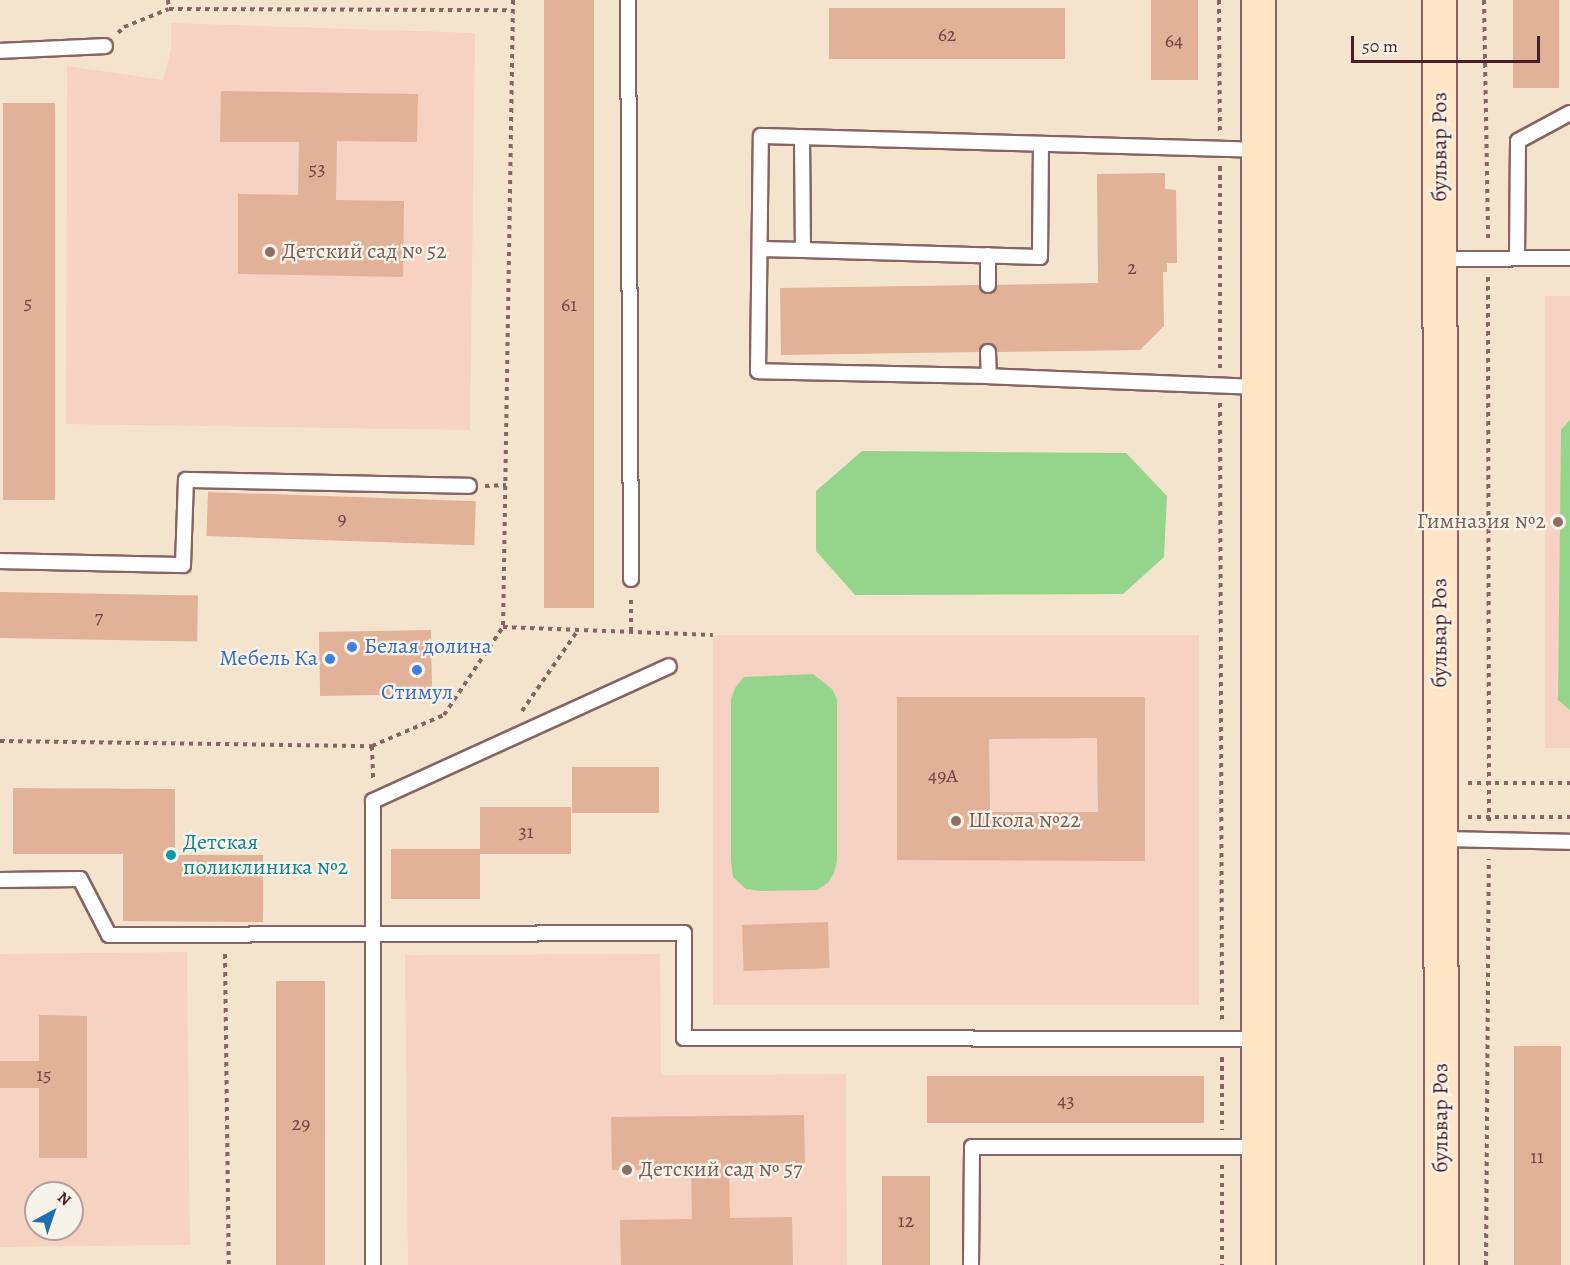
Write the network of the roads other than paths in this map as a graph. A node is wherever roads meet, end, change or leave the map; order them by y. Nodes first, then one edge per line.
1 (628, 0) edge
2 (1258, 0) edge
3 (1439, 0) edge
4 (105, 46) road end
5 (0, 51) edge
6 (1570, 113) edge
7 (802, 138) junction
8 (1041, 145) junction
9 (1258, 150) junction
10 (760, 249) junction
11 (804, 250) junction
12 (988, 255) junction
13 (1517, 257) junction
14 (1570, 258) edge
15 (1440, 259) junction
16 (988, 285) dead end
17 (988, 352) dead end
18 (989, 376) junction
19 (1258, 387) junction
20 (469, 486) dead end
21 (0, 561) edge
22 (631, 579) road end
23 (669, 666) dead end
24 (1441, 828) junction
25 (1570, 842) edge
26 (0, 880) edge
27 (372, 935) junction
28 (1258, 1039) junction
29 (1258, 1147) junction
30 (373, 1265) edge
31 (971, 1265) edge
32 (1258, 1265) edge
33 (1441, 1265) edge

1 - 22 lane
2 - 9 street
3 - 15 street, бульвар Роз
4 - 5 lane
6 - 13 lane
7 - 8 lane
7 - 10 lane
7 - 11 lane
8 - 9 lane
8 - 12 lane
9 - 19 street
10 - 11 lane
10 - 18 lane
11 - 12 lane
12 - 16 lane
13 - 14 lane
13 - 15 lane
15 - 24 street, бульвар Роз
17 - 18 lane
18 - 19 lane
19 - 28 street
20 - 21 lane
23 - 27 lane
24 - 25 lane
24 - 33 street, бульвар Роз
26 - 27 lane
27 - 28 lane
27 - 30 lane
28 - 29 street
29 - 31 lane
29 - 32 street

